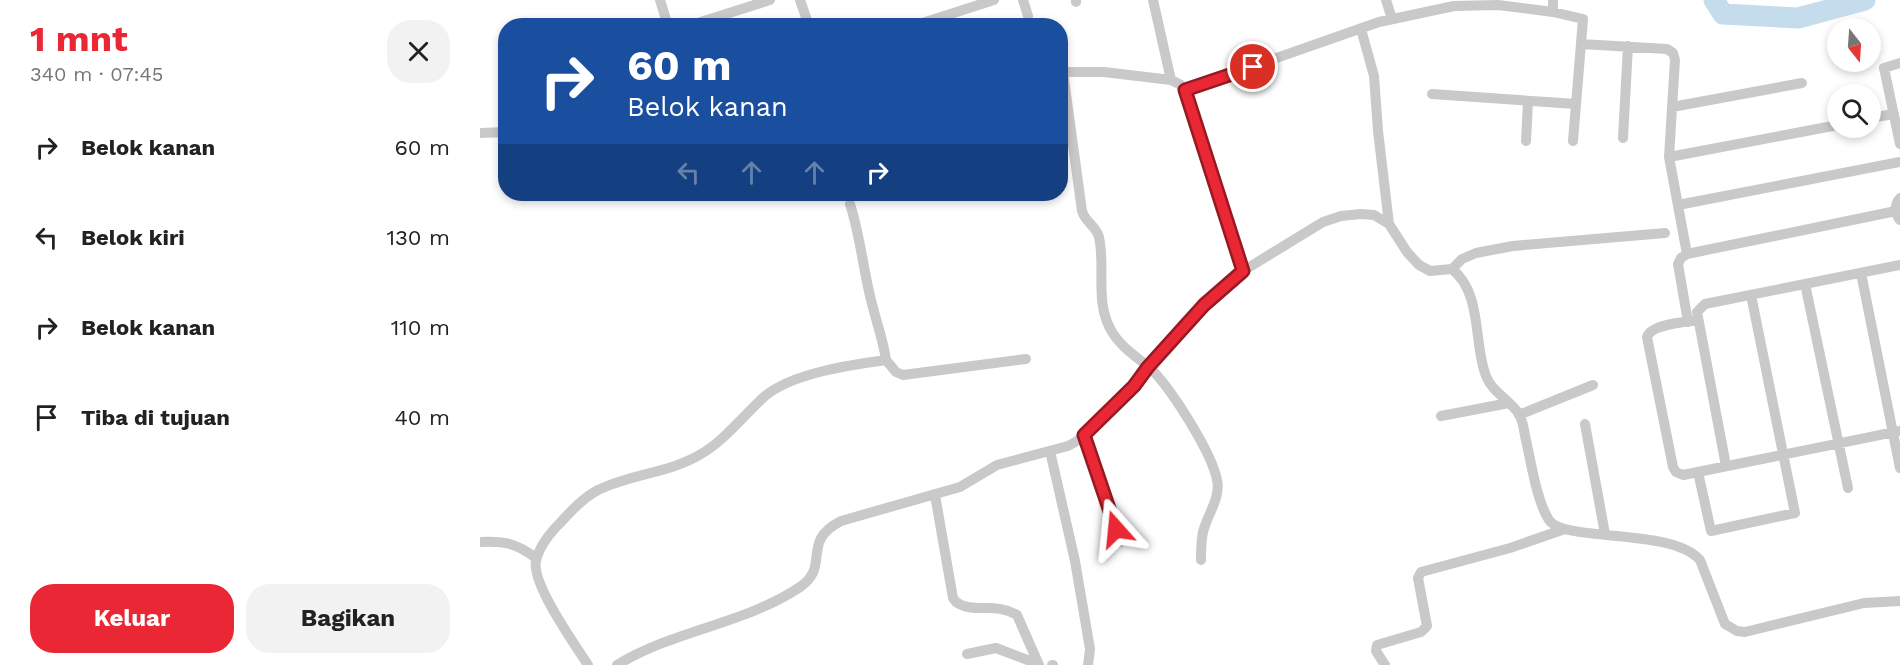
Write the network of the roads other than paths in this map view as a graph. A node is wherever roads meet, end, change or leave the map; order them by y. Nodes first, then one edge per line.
1 (660, 0) edge
2 (770, 0) edge
3 (800, 0) edge
4 (994, 0) edge
5 (1023, 0) edge
6 (1153, 0) edge
7 (1386, 0) edge
8 (1553, 0) edge
9 (1553, 12) junction
10 (1028, 16) dead end
11 (666, 18) edge
12 (713, 18) edge
13 (806, 18) edge
14 (937, 18) edge
15 (1392, 19) junction
16 (1361, 28) junction
17 (1581, 44) junction
18 (1628, 46) junction
19 (1900, 63) edge
20 (1068, 72) edge
21 (1171, 80) junction
22 (1802, 82) dead end
23 (1895, 89) edge
24 (1185, 90) junction
25 (1432, 94) dead end
26 (1528, 101) junction
27 (1576, 104) junction
28 (1672, 107) junction
29 (1068, 114) edge
30 (1894, 114) junction
31 (1881, 116) edge
32 (1827, 127) edge
33 (498, 132) edge
34 (480, 133) edge
35 (1623, 138) dead end
36 (1526, 141) dead end
37 (1573, 141) dead end
38 (1900, 144) edge
39 (1669, 158) junction
40 (1900, 162) edge
41 (1900, 198) edge
42 (850, 204) dead end
43 (1678, 205) junction
44 (1898, 216) edge
45 (1389, 224) junction
46 (1665, 234) dead end
47 (1687, 254) junction
48 (1900, 265) edge
49 (1452, 269) junction
50 (1243, 271) junction
51 (1861, 273) junction
52 (1805, 284) junction
53 (1751, 295) junction
54 (1693, 321) junction
55 (1026, 359) dead end
56 (886, 360) junction
57 (1148, 367) junction
58 (1593, 385) dead end
59 (1509, 404) junction
60 (1519, 415) junction
61 (1441, 416) dead end
62 (1585, 424) dead end
63 (1896, 431) edge
64 (1084, 435) junction
65 (1838, 443) junction
66 (1050, 451) junction
67 (1784, 454) junction
68 (1726, 466) junction
69 (1900, 468) edge
70 (1698, 472) junction
71 (1848, 488) dead end
72 (935, 495) junction
73 (1562, 530) junction
74 (1605, 534) junction
75 (480, 542) edge
76 (1120, 542) dead end
77 (536, 558) junction
78 (1201, 560) dead end
79 (1900, 601) edge
80 (968, 654) dead end
81 (1038, 664) edge
82 (588, 665) edge
83 (617, 665) edge
84 (1088, 665) edge
85 (1385, 665) edge

1 - 11 street
2 - 12 street
3 - 13 street
4 - 14 street
5 - 10 street
6 - 21 street
7 - 15 street
8 - 9 street
9 - 15 street
9 - 17 street
15 - 16 street
16 - 24 street
16 - 45 street
17 - 18 street
17 - 27 street
18 - 28 street
18 - 35 street
19 - 23 street
20 - 21 street
21 - 24 street
22 - 28 street
23 - 30 street
24 - 50 street
25 - 26 street
26 - 27 street
26 - 36 street
27 - 37 street
28 - 39 street
29 - 57 street
30 - 31 street
30 - 38 street
32 - 39 street
33 - 34 street
39 - 43 street
40 - 43 street
41 - 44 street
42 - 56 street
43 - 47 street
44 - 47 street
45 - 49 street
45 - 50 street
46 - 49 street
47 - 54 street
48 - 51 street
49 - 59 street
50 - 57 street
51 - 52 street
51 - 63 street
52 - 53 street
52 - 65 street
53 - 54 street
53 - 67 street
54 - 68 street
54 - 70 street
55 - 56 street
56 - 77 street
57 - 64 street
57 - 78 street
58 - 60 street
59 - 60 street
59 - 61 street
60 - 73 street
62 - 74 street
63 - 65 street
63 - 69 street
64 - 66 street
64 - 76 street
65 - 67 street
65 - 71 street
66 - 72 street
66 - 84 street
67 - 68 street
67 - 70 street
68 - 70 street
72 - 81 street
72 - 83 street
73 - 74 street
73 - 85 street
74 - 79 street
75 - 77 street
77 - 82 street
80 - 81 street

